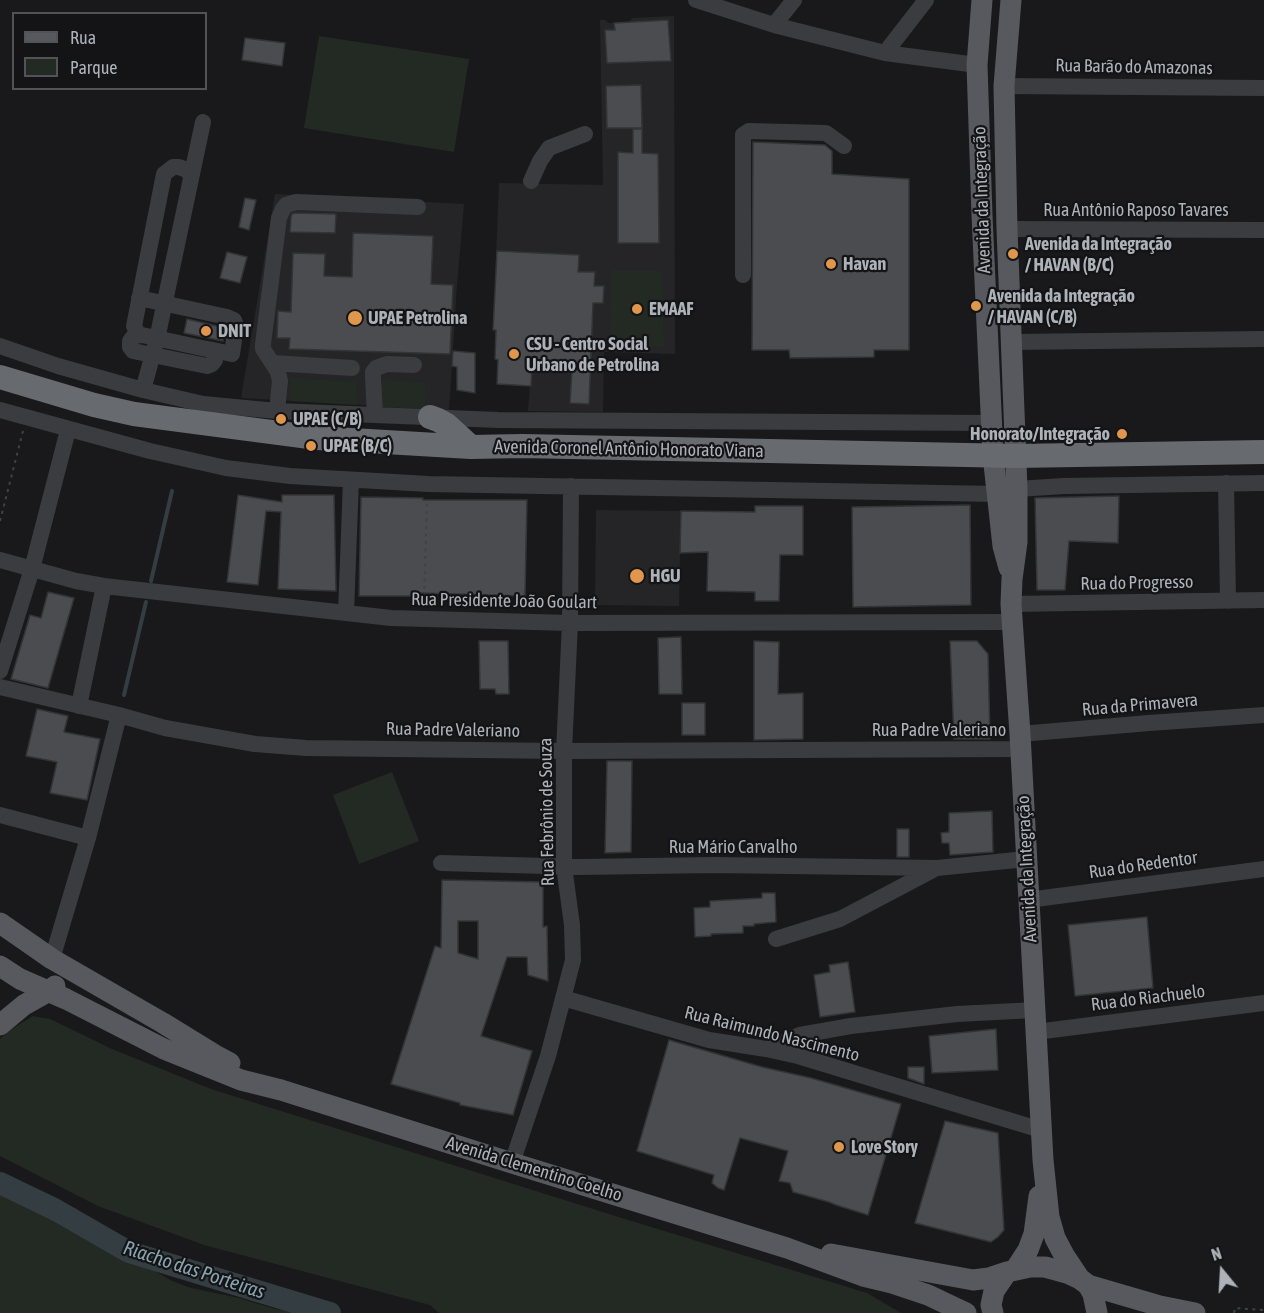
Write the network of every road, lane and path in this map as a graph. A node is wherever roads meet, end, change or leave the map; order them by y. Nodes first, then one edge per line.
1 (696, 0) edge
2 (794, 0) edge
3 (926, 0) edge
4 (982, 0) edge
5 (1011, 0) edge
6 (774, 25) junction
7 (980, 26) junction
8 (1008, 27) junction
9 (885, 53) junction
10 (977, 65) junction
11 (1004, 86) junction
12 (1264, 88) edge
13 (203, 122) dead end
14 (585, 134) dead end
15 (844, 147) dead end
16 (191, 179) junction
17 (531, 181) dead end
18 (418, 207) dead end
19 (1007, 229) junction
20 (1264, 230) edge
21 (743, 276) dead end
22 (139, 298) junction
23 (165, 303) junction
24 (150, 337) junction
25 (1264, 339) edge
26 (1012, 342) junction
27 (0, 346) edge
28 (208, 349) junction
29 (153, 355) junction
30 (273, 363) junction
31 (414, 365) dead end
32 (0, 368) edge
33 (352, 368) dead end
34 (0, 377) edge
35 (23, 385) junction
36 (143, 390) junction
37 (0, 410) edge
38 (277, 411) junction
39 (375, 415) junction
40 (430, 417) junction
41 (27, 418) junction
42 (992, 423) junction
43 (68, 430) junction
44 (471, 447) junction
45 (1264, 452) edge
46 (1004, 455) junction
47 (351, 480) junction
48 (1226, 483) junction
49 (1264, 483) edge
50 (428, 484) junction
51 (571, 486) junction
52 (1008, 492) junction
53 (0, 522) edge
54 (0, 560) edge
55 (32, 569) junction
56 (104, 586) junction
57 (1264, 600) edge
58 (1228, 601) junction
59 (346, 613) junction
60 (1011, 613) junction
61 (423, 619) junction
62 (570, 623) junction
63 (0, 671) edge
64 (0, 687) edge
65 (79, 706) junction
66 (119, 715) junction
67 (1264, 715) edge
68 (1020, 741) junction
69 (564, 751) junction
70 (0, 815) edge
71 (88, 838) junction
72 (1026, 859) junction
73 (441, 863) dead end
74 (564, 866) junction
75 (937, 868) junction
76 (1264, 869) edge
77 (1028, 900) junction
78 (0, 923) edge
79 (776, 939) dead end
80 (52, 958) junction
81 (0, 966) edge
82 (10, 979) edge
83 (49, 991) junction
84 (563, 998) junction
85 (1264, 1003) edge
86 (1035, 1010) junction
87 (0, 1025) edge
88 (1036, 1032) junction
89 (766, 1049) junction
90 (281, 1090) junction
91 (1041, 1130) junction
92 (1042, 1160) junction
93 (512, 1163) junction
94 (787, 1248) junction
95 (1011, 1271) junction
96 (1084, 1282) junction
97 (1264, 1310) edge
98 (966, 1313) edge
99 (993, 1313) edge
100 (1097, 1313) edge
101 (1195, 1313) edge
102 (1234, 1313) edge

1 - 6 street
2 - 6 street
3 - 9 street
4 - 7 main road, Avenida da Integração
5 - 8 main road, Avenida da Integração
6 - 9 street
7 - 8 main road
7 - 10 main road, Avenida da Integração
8 - 11 main road, Avenida da Integração
9 - 10 street
10 - 42 main road, Avenida da Integração
11 - 12 street, Rua Barão do Amazonas
11 - 19 main road, Avenida da Integração
13 - 16 street
14 - 17 street
15 - 21 street
16 - 22 street
16 - 23 street
18 - 30 street
19 - 20 street, Rua Antônio Raposo Tavares
19 - 26 main road, Avenida da Integração
22 - 23 street
22 - 24 street
23 - 24 street
23 - 28 street
24 - 28 street
24 - 29 street
24 - 29 street
25 - 26 street
26 - 46 main road, Avenida da Integração
27 - 36 street
28 - 29 street
29 - 36 street
30 - 33 street
30 - 38 street
31 - 39 street
32 - 35 highway
34 - 35 highway, Avenida Coronel Antônio Honorato Viana
35 - 44 highway, Avenida Coronel Antônio Honorato Viana
36 - 38 street
37 - 41 street
38 - 39 street
39 - 40 street
40 - 42 street
40 - 44 highway
41 - 43 street
41 - 53 path
42 - 46 main road, Avenida da Integração
43 - 47 street
43 - 55 street
44 - 46 highway, Avenida Coronel Antônio Honorato Viana
45 - 46 highway, Avenida Coronel Antônio Honorato Viana
46 - 52 main road, Avenida da Integração
47 - 50 street
47 - 59 street
48 - 49 street
48 - 52 street
48 - 58 street
50 - 51 street
50 - 61 path
51 - 52 street
51 - 62 street, Rua Febrônio de Souza
52 - 60 main road, Avenida da Integração
54 - 55 street, Rua Presidente João Goulart
55 - 56 street, Rua Presidente João Goulart
55 - 63 street
56 - 59 street, Rua Presidente João Goulart
56 - 65 street
57 - 58 street, Rua do Progresso
58 - 60 street, Rua do Progresso
59 - 61 street, Rua Presidente João Goulart
60 - 62 street, Rua Presidente João Goulart
60 - 68 main road, Avenida da Integração
61 - 62 street, Rua Presidente João Goulart
62 - 69 street, Rua Febrônio de Souza
64 - 65 street, Rua Padre Valeriano
65 - 66 street, Rua Padre Valeriano
66 - 69 street, Rua Padre Valeriano
66 - 71 street
67 - 68 street, Rua da Primavera
68 - 69 street, Rua Padre Valeriano
68 - 72 main road, Avenida da Integração
69 - 74 street, Rua Febrônio de Souza
70 - 71 street
71 - 80 street
72 - 75 street, Rua Mário Carvalho
72 - 77 main road, Avenida da Integração
73 - 74 street, Rua Mário Carvalho
74 - 75 street, Rua Mário Carvalho
74 - 84 street, Rua Febrônio de Souza
75 - 79 street
76 - 77 street, Rua do Redentor
77 - 86 main road, Avenida da Integração
78 - 80 main road, Avenida Clementino Coelho
80 - 83 main road
80 - 90 main road, Avenida Clementino Coelho
81 - 82 main road
82 - 83 main road, Avenida Clementino Coelho
83 - 87 main road
83 - 90 main road, Avenida Clementino Coelho
84 - 89 street, Rua Raimundo Nascimento
84 - 93 street, Rua Febrônio de Souza
85 - 88 street, Rua do Riachuelo
86 - 88 main road, Avenida da Integração
86 - 89 street
88 - 91 main road, Avenida da Integração
89 - 91 street, Rua Raimundo Nascimento
90 - 93 main road, Avenida Clementino Coelho
91 - 92 main road, Avenida da Integração
92 - 95 main road, Avenida da Integração
92 - 96 main road, Avenida da Integração
93 - 94 main road, Avenida Clementino Coelho
94 - 95 main road, Avenida Clementino Coelho
94 - 98 main road, Avenida Clementino Coelho
95 - 96 main road, Avenida Clementino Coelho
95 - 99 main road, Avenida da Integração
96 - 100 main road, Avenida da Integração
96 - 101 main road
97 - 102 path

